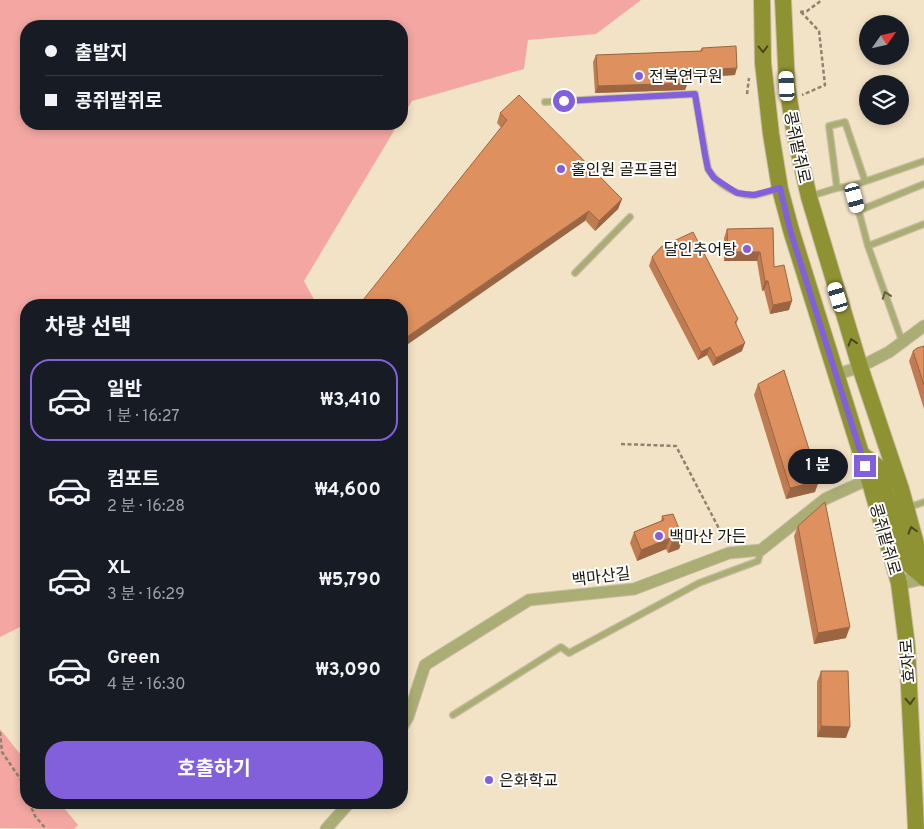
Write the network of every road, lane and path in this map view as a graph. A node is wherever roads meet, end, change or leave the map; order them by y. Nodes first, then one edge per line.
1 (762, 0) edge
2 (822, 0) edge
3 (783, 6) edge
4 (801, 12) junction
5 (789, 100) junction
6 (545, 102) dead end
7 (924, 161) edge
8 (865, 181) junction
9 (924, 184) edge
10 (852, 186) junction
11 (780, 188) junction
12 (838, 188) junction
13 (809, 196) junction
14 (858, 211) junction
15 (630, 217) dead end
16 (924, 224) edge
17 (868, 246) junction
18 (575, 273) dead end
19 (924, 326) edge
20 (902, 341) junction
21 (860, 367) junction
22 (835, 375) junction
23 (622, 444) dead end
24 (860, 453) junction
25 (869, 479) junction
26 (924, 502) edge
27 (906, 508) junction
28 (762, 550) junction
29 (732, 552) junction
30 (917, 570) edge
31 (899, 583) junction
32 (453, 715) dead end
33 (408, 717) edge
34 (0, 732) edge
35 (20, 779) edge
36 (32, 809) edge
37 (344, 809) edge
38 (46, 829) edge
39 (326, 829) edge
40 (916, 829) edge

1 -> 11 main road, 콩쥐팥쥐로
2 - 4 path
3 - 4 path
3 - 5 main road, 콩쥐팥쥐로
4 - 5 path
5 - 13 main road, 콩쥐팥쥐로
6 - 11 lane
7 - 8 lane
8 - 10 lane
8 - 12 lane
9 - 14 lane
10 - 12 lane
10 - 14 lane
11 - 22 main road, 콩쥐팥쥐로
12 - 13 lane
21 -> 13 main road, 콩쥐팥쥐로
14 - 17 lane
15 - 18 lane
16 - 17 lane
20 -> 17 lane
19 - 20 street
20 - 21 street
21 - 22 street
21 - 27 main road, 콩쥐팥쥐로
22 - 24 main road, 콩쥐팥쥐로
23 - 29 path
24 - 25 main road, 콩쥐팥쥐로
24 - 30 main road
25 - 28 street
25 - 30 main road, 콩쥐팥쥐로
26 - 27 lane
30 -> 27 main road, 콩쥐팥쥐로
28 - 29 street, 백마산길
28 - 32 lane
29 - 33 street, 백마산길
30 - 31 main road, 콩쥐팥쥐로
30 - 31 street
31 -> 40 main road, 효자로
34 - 35 path
36 - 38 path
37 - 39 street

